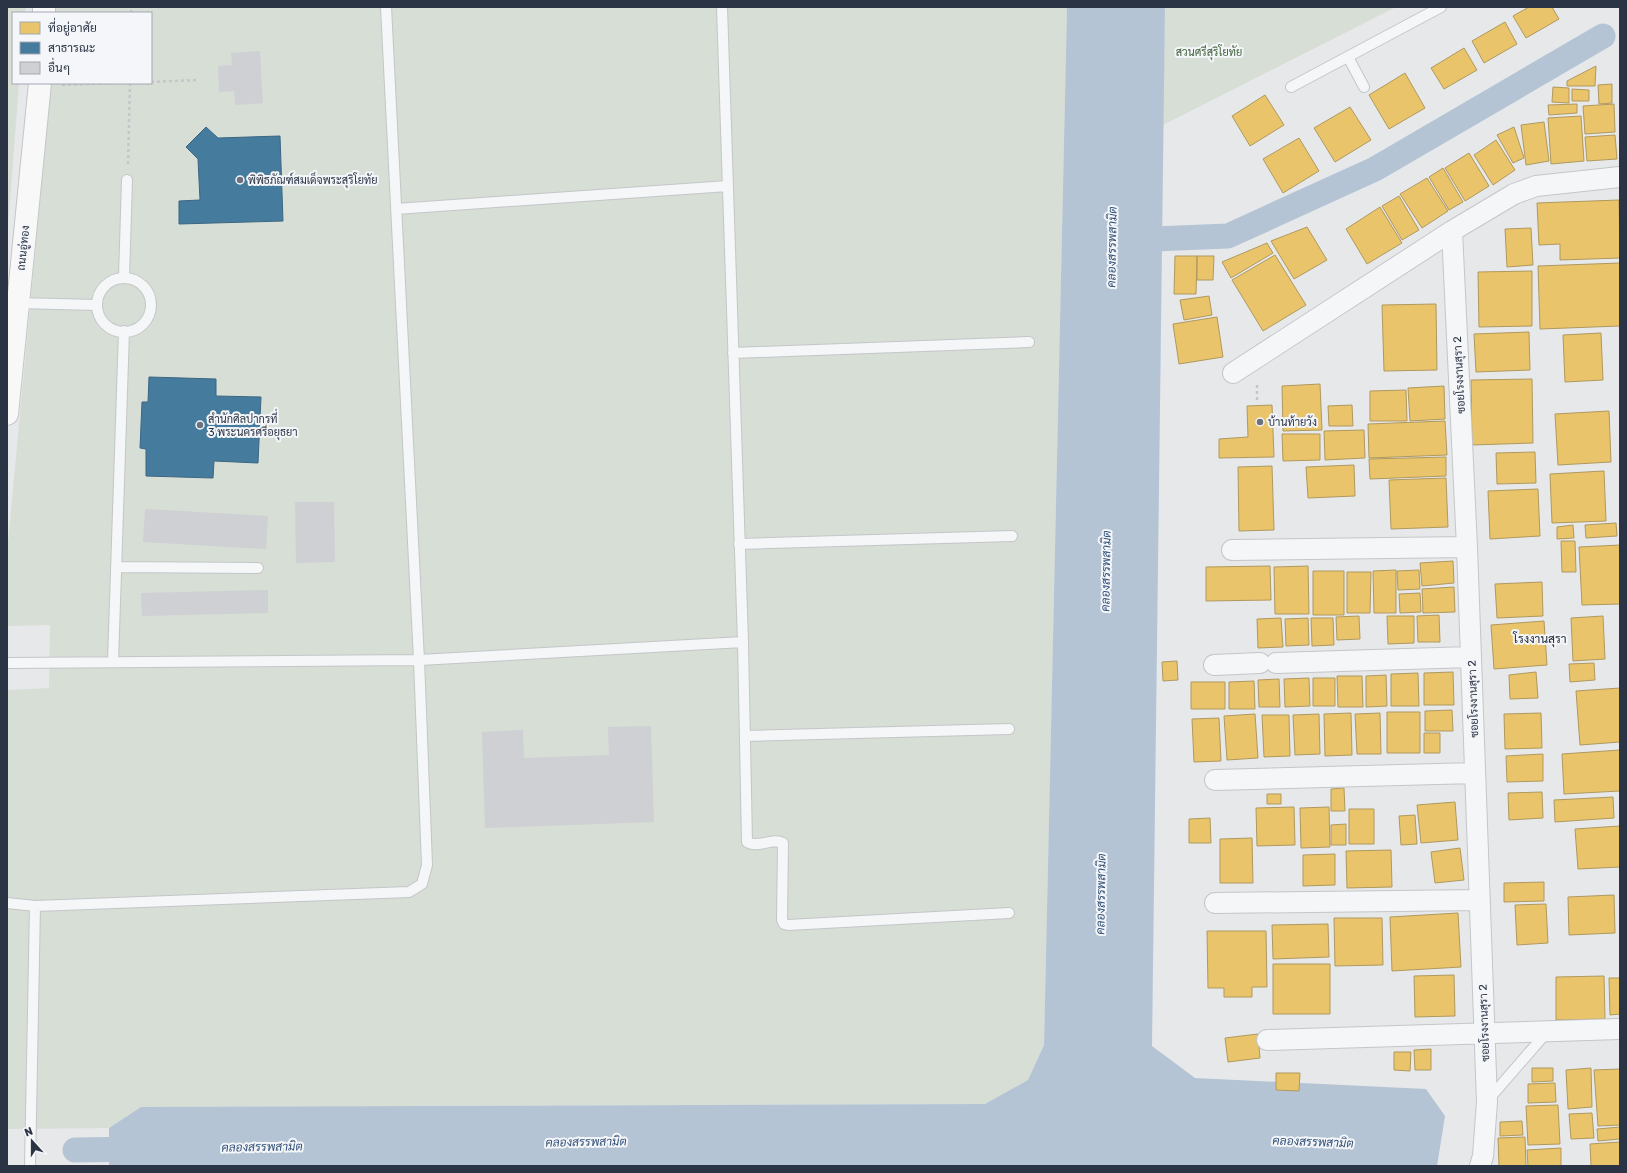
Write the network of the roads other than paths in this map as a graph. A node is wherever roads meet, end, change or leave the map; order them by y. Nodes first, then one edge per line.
1 (386, 7) edge
2 (722, 7) edge
3 (1441, 7) edge
4 (1348, 57) junction
5 (40, 84) edge
6 (1291, 87) dead end
7 (1364, 87) dead end
8 (1620, 177) edge
9 (127, 180) road end
10 (728, 186) junction
11 (396, 209) junction
12 (1452, 231) junction
13 (124, 278) junction
14 (18, 303) junction
15 (97, 305) junction
16 (124, 331) junction
17 (1029, 342) dead end
18 (733, 353) junction
19 (1233, 372) dead end
20 (7, 414) edge
21 (1012, 536) dead end
22 (740, 544) junction
23 (1467, 547) junction
24 (1232, 550) dead end
25 (116, 567) junction
26 (258, 568) dead end
27 (743, 642) junction
28 (1471, 657) junction
29 (419, 660) junction
30 (113, 662) junction
31 (7, 663) edge
32 (1214, 664) dead end
33 (1009, 729) dead end
34 (745, 736) junction
35 (1475, 773) junction
36 (1215, 780) dead end
37 (1480, 900) junction
38 (7, 903) edge
39 (1215, 903) dead end
40 (35, 906) junction
41 (1009, 913) dead end
42 (1620, 1029) edge
43 (1547, 1032) junction
44 (1485, 1034) junction
45 (1267, 1040) dead end
46 (1487, 1102) junction
47 (30, 1166) edge
48 (1480, 1166) edge

1 - 11 lane
2 - 10 lane
3 - 4 lane
4 - 6 lane
4 - 7 lane
5 - 14 main road, ถนนอู่ทอง
8 - 12 street
9 - 13 lane
10 - 11 lane
10 - 18 lane
11 - 29 lane
12 - 19 street
12 - 23 street, ซอยโรงงานสุรา 2
13 - 15 lane
13 - 16 lane
14 - 15 lane
14 - 20 main road, ถนนอู่ทอง
15 - 16 lane
16 - 25 lane
17 - 18 lane
18 - 22 lane
21 - 22 lane
22 - 27 lane
23 - 24 street
23 - 28 street, ซอยโรงงานสุรา 2
25 - 26 lane
25 - 30 lane
27 - 29 lane
27 - 34 lane
28 - 32 street
28 - 35 street, ซอยโรงงานสุรา 2
29 - 30 lane
29 - 40 lane
30 - 31 lane
33 - 34 lane
34 - 41 lane
35 - 36 street
35 - 37 street, ซอยโรงงานสุรา 2
37 - 39 street
37 - 44 street, ซอยโรงงานสุรา 2
38 - 40 lane
40 - 47 lane
42 - 43 street
43 - 44 street
43 - 46 lane
44 - 45 street
44 - 46 street, ซอยโรงงานสุรา 2
46 - 48 street, ซอยโรงงานสุรา 2

